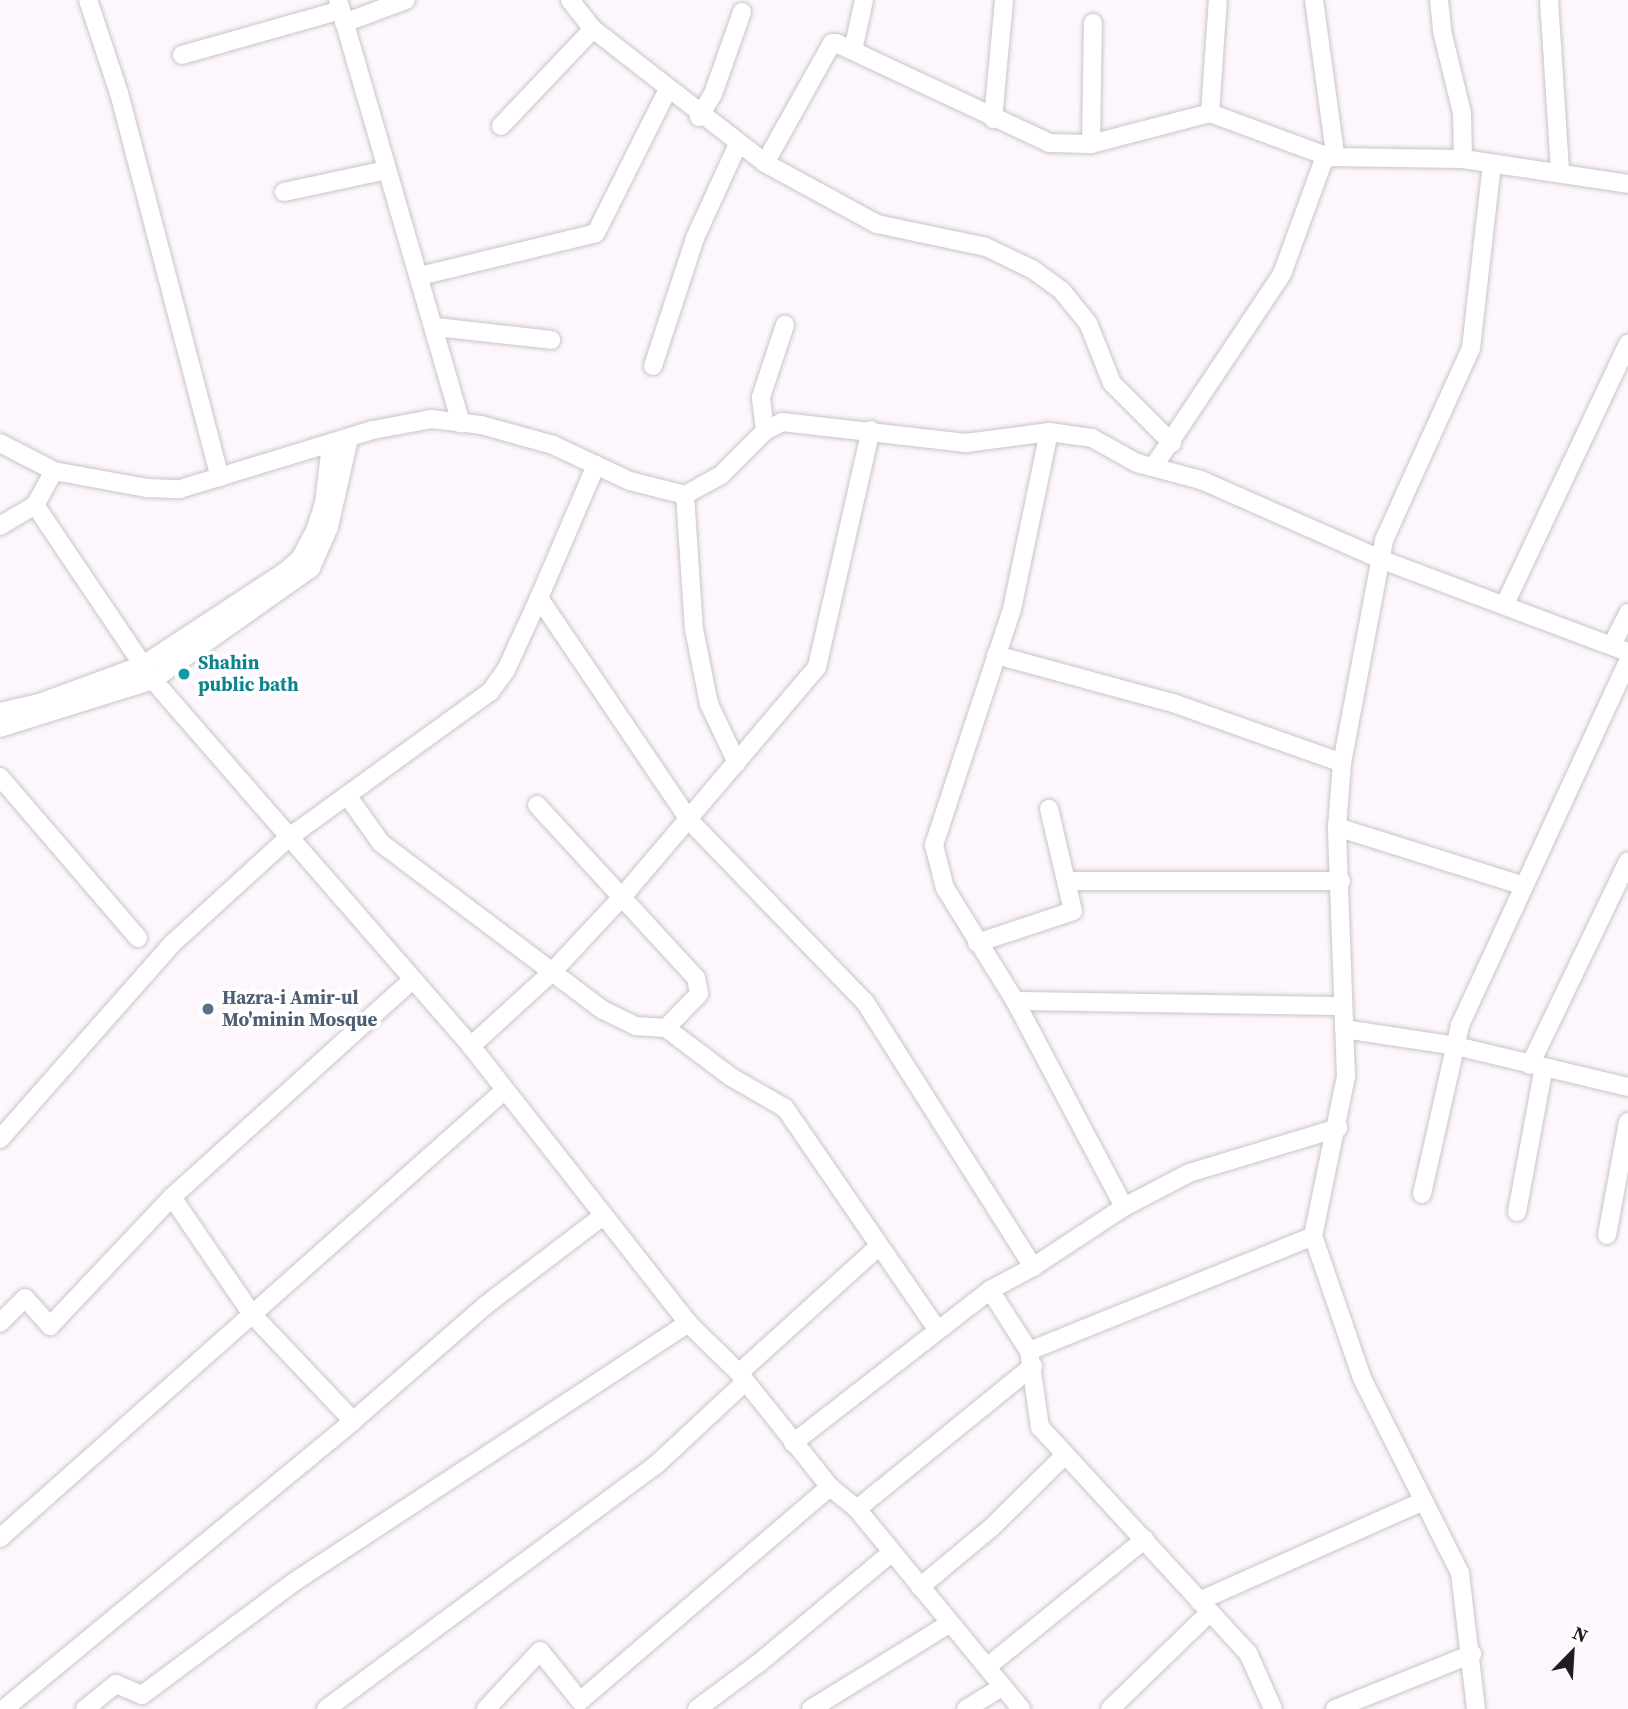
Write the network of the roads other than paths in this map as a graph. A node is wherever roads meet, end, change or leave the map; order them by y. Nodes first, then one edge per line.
1 (89, 0) edge
2 (406, 0) edge
3 (570, 0) edge
4 (864, 0) edge
5 (1004, 0) edge
6 (1218, 0) edge
7 (1314, 0) edge
8 (1439, 0) edge
9 (1549, 0) edge
10 (341, 11) edge
11 (742, 12) dead end
12 (1093, 23) dead end
13 (593, 29) junction
14 (853, 50) junction
15 (182, 55) dead end
16 (668, 89) junction
17 (1210, 113) junction
18 (699, 117) junction
19 (993, 119) junction
20 (501, 126) dead end
21 (738, 144) junction
22 (1091, 144) junction
23 (1332, 155) junction
24 (1463, 159) junction
25 (765, 163) junction
26 (1492, 165) junction
27 (387, 170) junction
28 (1560, 173) junction
29 (1628, 184) edge
30 (284, 192) dead end
31 (420, 276) junction
32 (785, 325) dead end
33 (436, 327) junction
34 (551, 340) dead end
35 (1628, 344) edge
36 (653, 366) dead end
37 (461, 424) junction
38 (871, 430) junction
39 (765, 431) junction
40 (1049, 432) junction
41 (349, 438) junction
42 (0, 443) edge
43 (331, 443) junction
44 (1172, 443) junction
45 (596, 465) junction
46 (1154, 466) junction
47 (54, 471) junction
48 (220, 477) junction
49 (685, 495) junction
50 (35, 505) junction
51 (0, 526) edge
52 (1380, 559) junction
53 (540, 598) junction
54 (1505, 604) junction
55 (1628, 613) edge
56 (1620, 649) edge
57 (996, 655) junction
58 (1628, 661) edge
59 (142, 665) junction
60 (153, 680) junction
61 (43, 708) junction
62 (0, 712) edge
63 (0, 728) edge
64 (737, 763) junction
65 (1342, 763) junction
66 (0, 777) edge
67 (349, 798) junction
68 (537, 805) dead end
69 (1049, 809) dead end
70 (690, 821) junction
71 (1337, 827) junction
72 (288, 838) junction
73 (1628, 861) edge
74 (1069, 881) junction
75 (1341, 881) junction
76 (1524, 886) junction
77 (622, 897) junction
78 (138, 938) dead end
79 (977, 943) junction
80 (553, 971) junction
81 (411, 980) junction
82 (1016, 1001) junction
83 (1342, 1006) junction
84 (666, 1028) junction
85 (1344, 1029) junction
86 (471, 1046) junction
87 (1456, 1046) junction
88 (1537, 1066) junction
89 (1626, 1081) edge
90 (505, 1090) junction
91 (1628, 1122) edge
92 (1338, 1128) junction
93 (0, 1139) edge
94 (1422, 1194) dead end
95 (172, 1197) junction
96 (1124, 1207) junction
97 (1517, 1212) dead end
98 (603, 1216) junction
99 (1607, 1235) dead end
100 (1313, 1236) junction
101 (879, 1246) junction
102 (1033, 1268) junction
103 (990, 1290) junction
104 (251, 1312) junction
105 (0, 1323) edge
106 (688, 1323) junction
107 (937, 1329) junction
108 (1031, 1359) junction
109 (742, 1378) junction
110 (354, 1421) junction
111 (793, 1443) junction
112 (1065, 1455) junction
113 (830, 1487) junction
114 (1424, 1501) junction
115 (857, 1510) junction
116 (0, 1538) edge
117 (1145, 1539) junction
118 (890, 1553) junction
119 (920, 1587) junction
120 (1204, 1607) junction
121 (950, 1623) junction
122 (1472, 1654) junction
123 (987, 1667) junction
124 (1002, 1687) junction
125 (1271, 1708) edge
126 (4, 1709) edge
127 (85, 1709) edge
128 (326, 1709) edge
129 (486, 1709) edge
130 (697, 1709) edge
131 (811, 1709) edge
132 (966, 1709) edge
133 (1021, 1709) edge
134 (1110, 1709) edge
135 (1335, 1709) edge
136 (1476, 1709) edge

1 - 48 street
2 - 10 street
3 - 13 street
4 - 14 street
5 - 19 street
6 - 17 street
7 - 23 street
8 - 24 street
9 - 28 street
10 - 15 street
10 - 27 street
11 - 18 street
12 - 22 street
13 - 16 street
13 - 20 street
14 - 19 street
14 - 25 street
16 - 18 street
16 - 31 street
17 - 22 street
17 - 23 street
18 - 21 street
19 - 22 street
21 - 25 street
21 - 36 street
23 - 24 street
23 - 44 street
24 - 26 street
25 - 44 street
26 - 28 street
26 - 52 street
27 - 30 street
27 - 31 street
28 - 29 street
31 - 33 street
32 - 39 street
33 - 34 street
33 - 37 street
35 - 54 street
37 - 41 street
37 - 45 street
38 - 39 street
38 - 40 street
38 - 64 street
39 - 49 street
40 - 46 street
40 - 57 street
41 - 43 street
41 - 60 street
42 - 47 street
43 - 48 street
43 - 59 street
44 - 46 street
45 - 49 street
45 - 53 street
46 - 52 street
47 - 48 street
47 - 50 street
49 - 64 street
50 - 51 street
50 - 59 street
52 - 54 street
52 - 65 street
53 - 67 street
53 - 70 street
54 - 56 street
55 - 56 street
57 - 65 street
57 - 79 street
58 - 76 street
59 - 60 street
59 - 61 street
60 - 61 street
60 - 72 street
61 - 62 street
61 - 63 street
64 - 70 street
65 - 71 street
66 - 78 street
67 - 72 street
67 - 80 street
68 - 77 street
69 - 74 street
70 - 77 street
70 - 102 street
71 - 75 street
71 - 76 street
72 - 81 street
72 - 93 street
73 - 88 street
74 - 75 street
74 - 79 street
75 - 83 street
76 - 87 street
77 - 80 street
77 - 84 street
79 - 82 street
80 - 84 street
80 - 86 street
81 - 86 street
81 - 95 street
82 - 83 street
82 - 96 street
83 - 85 street
84 - 101 street
85 - 87 street
85 - 92 street
86 - 90 street
87 - 88 street
87 - 94 street
88 - 89 street
88 - 97 street
90 - 98 street
90 - 104 street
91 - 99 street
92 - 96 street
92 - 100 street
95 - 104 street
95 - 105 street
96 - 102 street
98 - 106 street
98 - 110 street
100 - 108 street
100 - 114 street
101 - 107 street
101 - 109 street
102 - 103 street
103 - 107 street
103 - 108 street
104 - 110 street
104 - 116 street
106 - 109 street
106 - 127 street
107 - 111 street
108 - 112 street
108 - 115 street
109 - 111 street
109 - 128 street
110 - 126 street
111 - 113 street
112 - 117 street
112 - 119 street
113 - 115 street
113 - 129 street
114 - 120 street
114 - 122 street
115 - 118 street
117 - 120 street
117 - 123 street
118 - 119 street
118 - 130 street
119 - 121 street
120 - 125 street
120 - 134 street
121 - 123 street
121 - 131 street
122 - 135 street
122 - 136 street
123 - 124 street
124 - 132 street
124 - 133 street

